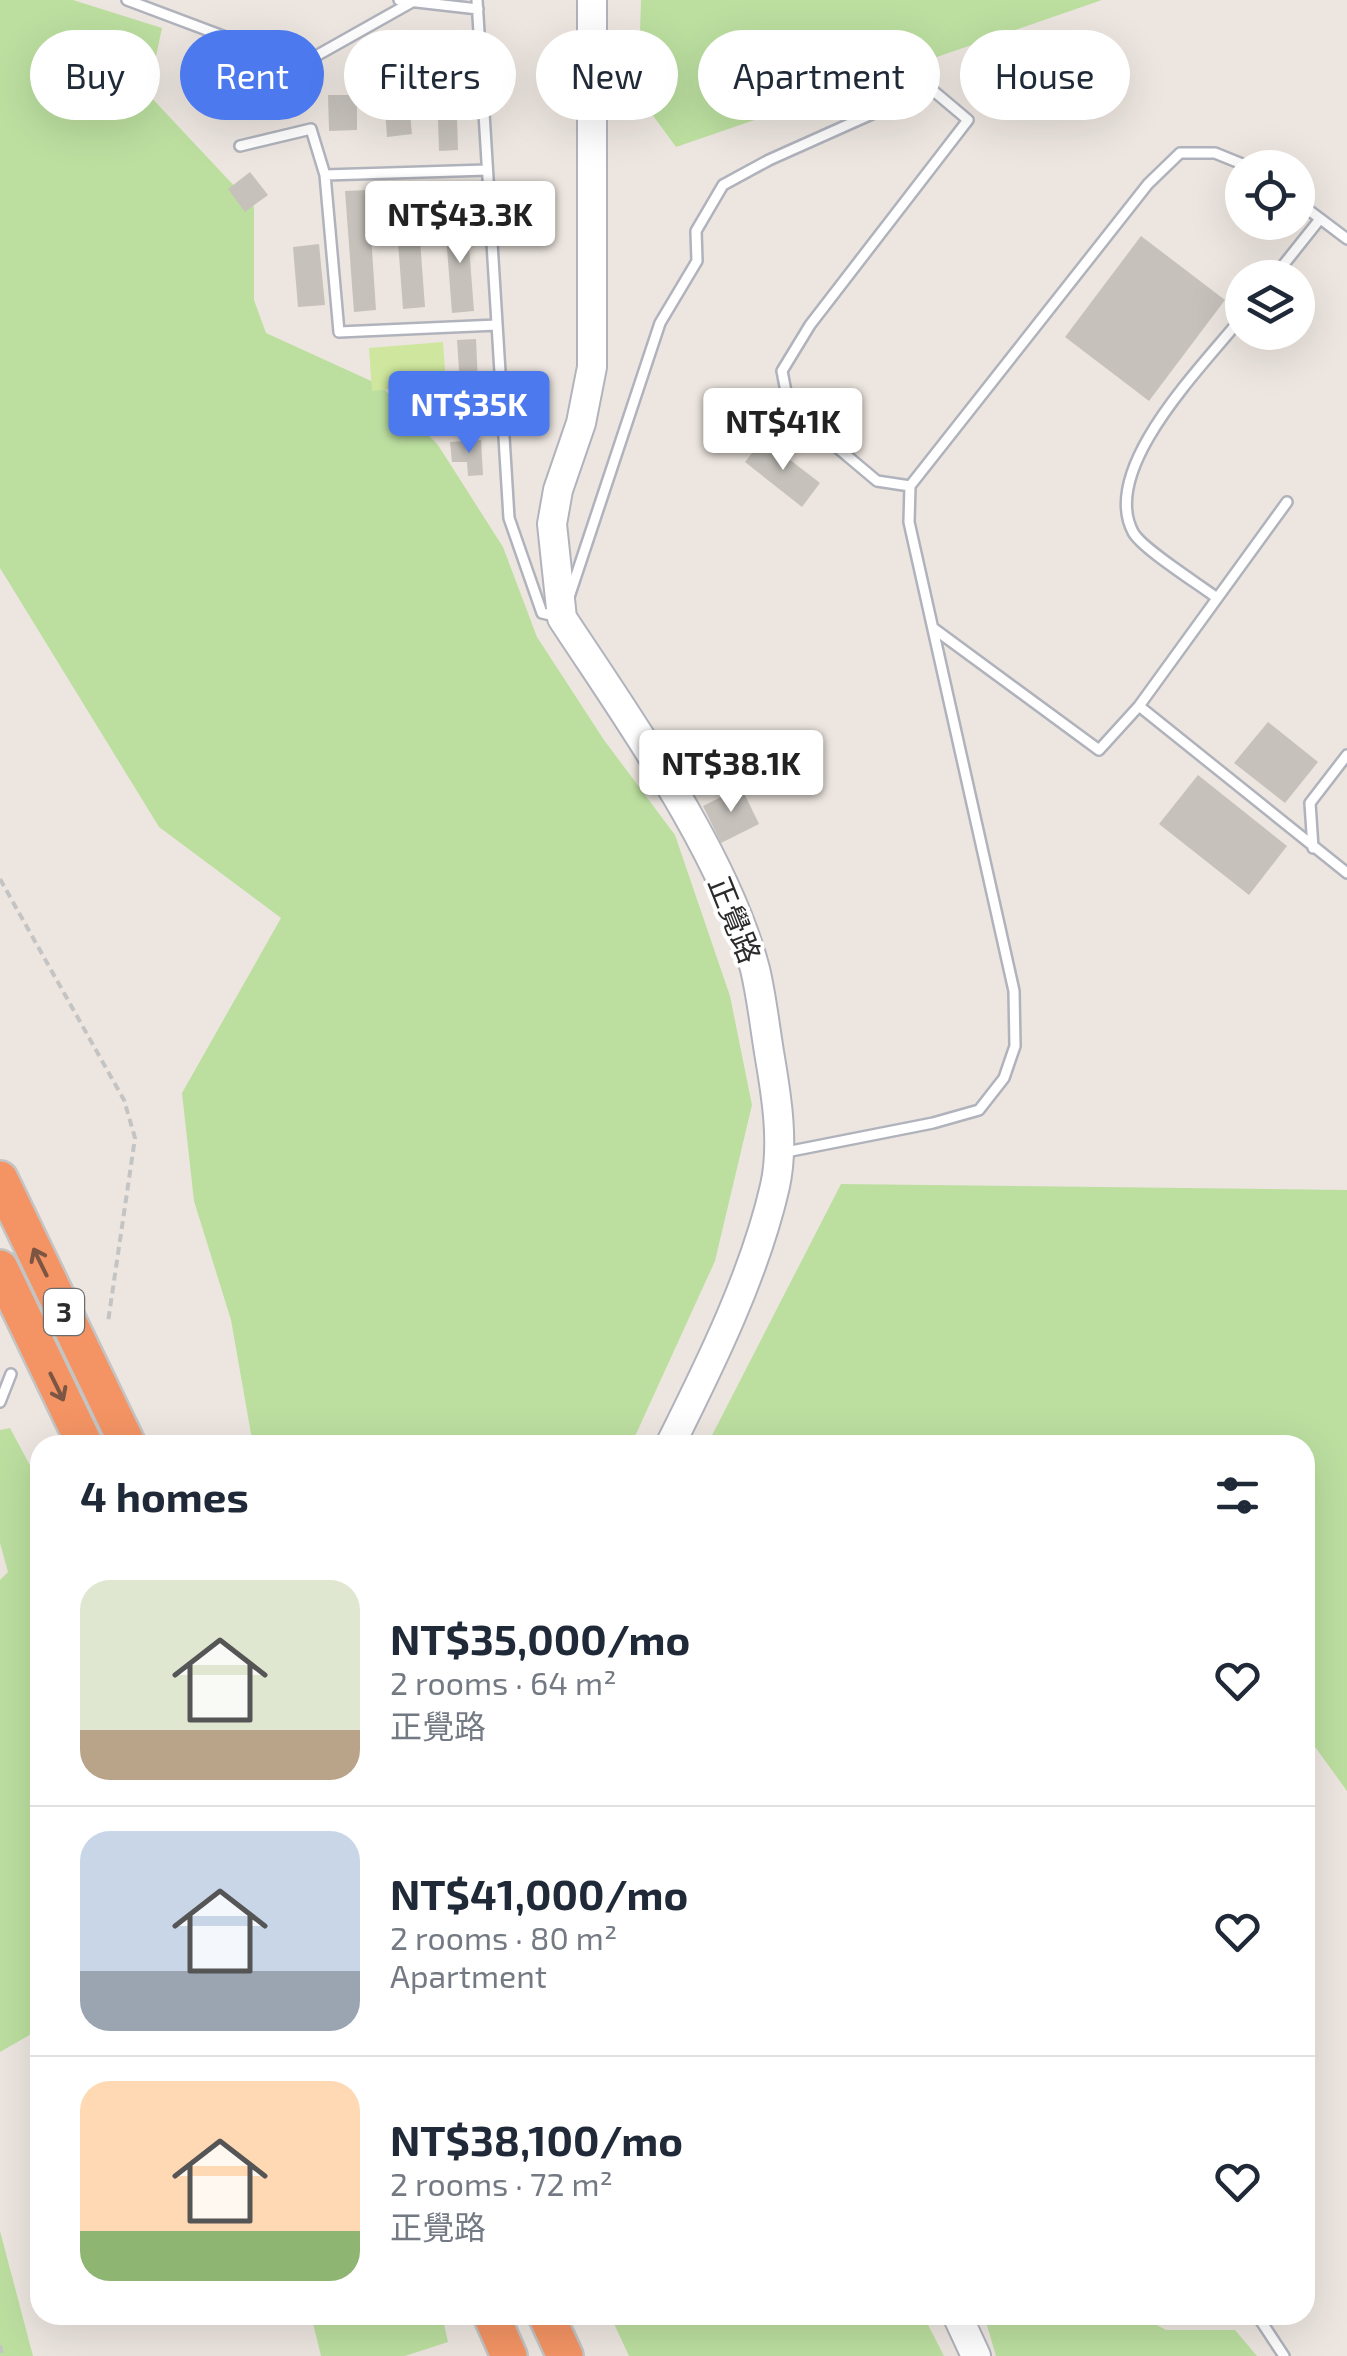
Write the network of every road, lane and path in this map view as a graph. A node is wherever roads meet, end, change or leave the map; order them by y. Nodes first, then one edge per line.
1 (127, 0) edge
2 (399, 0) edge
3 (592, 0) edge
4 (412, 2) junction
5 (478, 5) edge
6 (240, 146) dead end
7 (1225, 157) edge
8 (487, 170) junction
9 (326, 175) junction
10 (1315, 214) edge
11 (1320, 218) junction
12 (1347, 239) edge
13 (1287, 260) edge
14 (496, 325) junction
15 (1225, 339) edge
16 (910, 486) junction
17 (1287, 502) dead end
18 (1217, 598) junction
19 (562, 618) junction
20 (933, 628) junction
21 (1139, 706) junction
22 (1347, 755) edge
23 (1313, 848) junction
24 (1347, 873) edge
25 (0, 879) edge
26 (778, 1153) junction
27 (0, 1179) edge
28 (0, 1268) edge
29 (108, 1322) dead end
30 (11, 1374) dead end
31 (0, 1402) edge
32 (80, 1435) edge
33 (123, 1435) edge
34 (675, 1435) edge
35 (495, 2325) edge
36 (551, 2325) edge
37 (962, 2325) edge
38 (1263, 2325) edge
39 (0, 2344) edge
40 (2, 2356) edge
41 (509, 2356) edge
42 (565, 2356) edge
43 (976, 2356) edge
44 (1284, 2356) edge

1 - 4 lane
2 - 4 lane
3 - 19 street, 正覺路
4 - 5 lane
5 - 8 lane
6 - 9 lane
7 - 16 lane
8 - 9 lane
8 - 14 lane
9 - 14 lane
10 - 11 lane
11 - 12 lane
11 - 13 lane
14 - 19 lane
15 - 18 lane
16 - 19 lane
16 - 20 lane
17 - 18 lane
18 - 21 lane
19 - 26 street, 正覺路
20 - 21 lane
20 - 26 lane
21 - 23 lane
22 - 23 lane
23 - 24 lane
25 - 29 path
26 - 34 street, 正覺路
33 -> 27 highway, 3
28 -> 32 highway, 3
30 - 31 lane
35 - 41 highway
36 - 42 highway
37 - 43 street
38 - 44 lane
39 - 40 path

